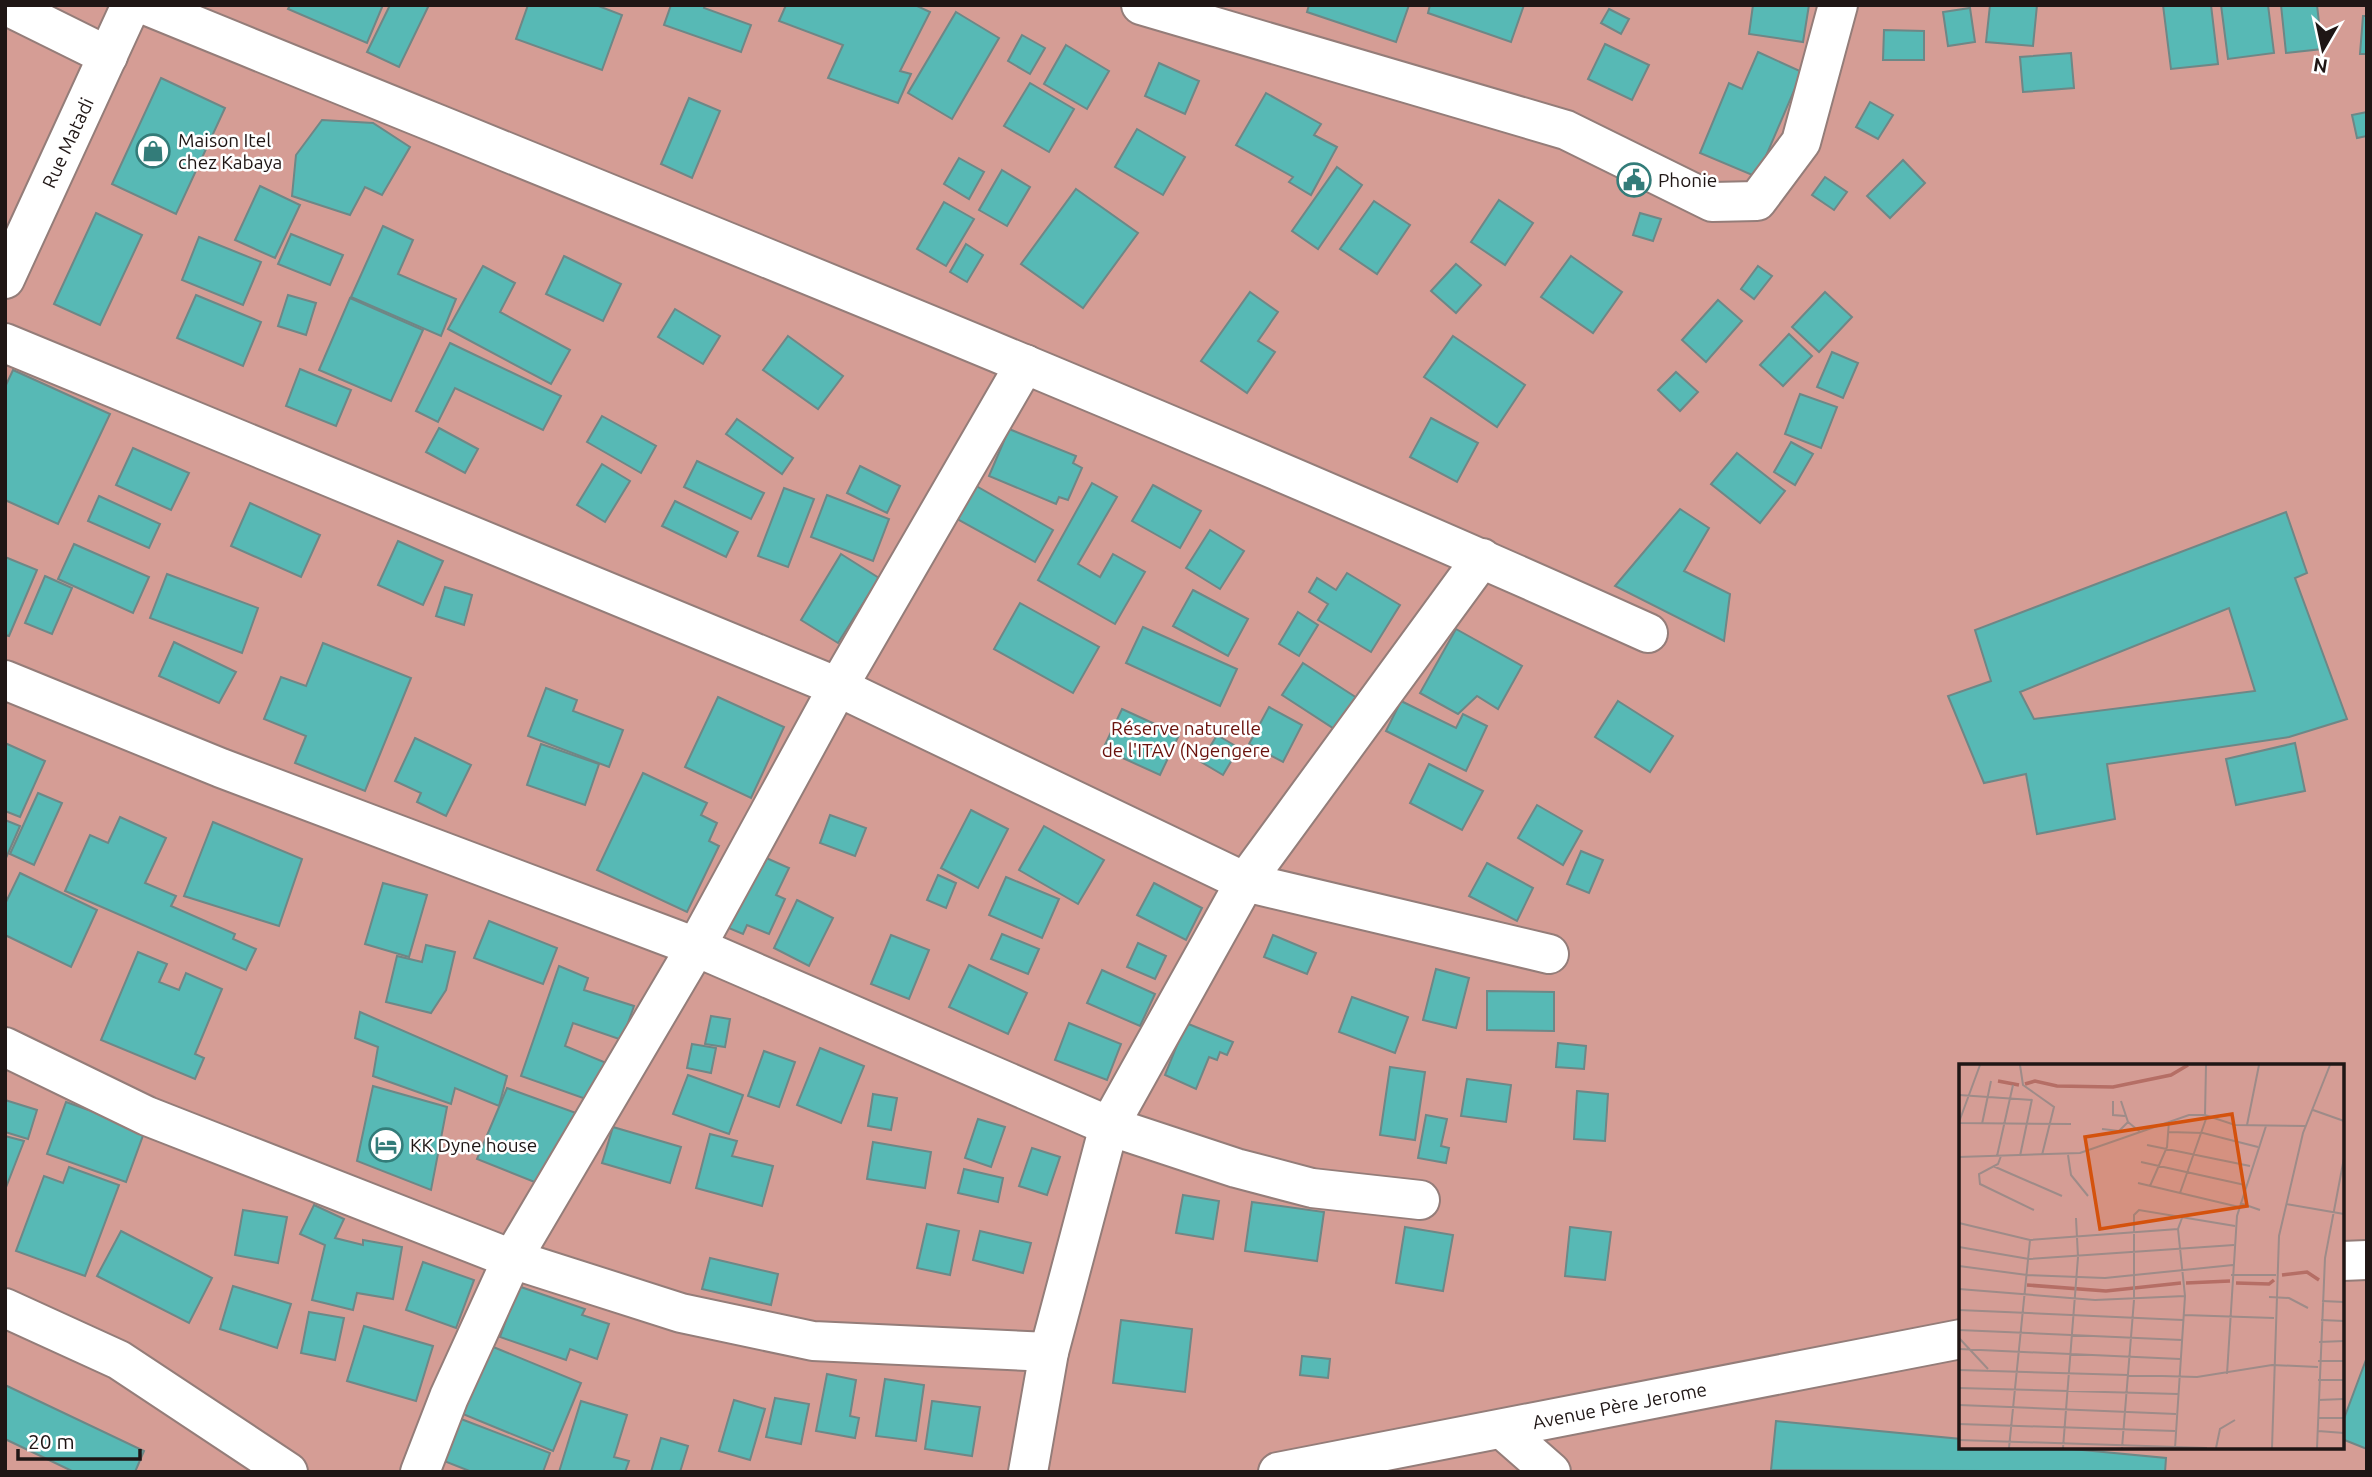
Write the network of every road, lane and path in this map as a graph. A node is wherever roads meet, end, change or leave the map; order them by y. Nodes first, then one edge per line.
1 (5, 5) edge
2 (131, 5) edge
3 (145, 5) edge
4 (1141, 5) edge
5 (1838, 5) edge
6 (108, 55) junction
7 (5, 279) edge
8 (5, 343) edge
9 (1025, 364) junction
10 (1482, 558) junction
11 (1648, 633) dead end
12 (5, 680) edge
13 (838, 687) junction
14 (1245, 882) junction
15 (696, 947) junction
16 (1549, 954) dead end
17 (5, 1047) edge
18 (1109, 1126) junction
19 (1420, 1200) dead end
20 (512, 1259) junction
21 (2367, 1260) edge
22 (2344, 1261) edge
23 (5, 1308) edge
24 (1959, 1339) edge
25 (1049, 1352) junction
26 (1502, 1429) junction
27 (288, 1472) edge
28 (421, 1472) edge
29 (1028, 1472) edge
30 (1278, 1472) edge
31 (1551, 1472) edge

1 - 6 street
2 - 6 street, Rue Matadi
3 - 9 street
4 - 5 street
6 - 7 street, Rue Matadi
8 - 13 street
9 - 10 street
9 - 13 street
10 - 11 street
10 - 14 street
12 - 15 street
13 - 14 street
13 - 15 street
14 - 16 street
14 - 18 street
15 - 18 street
15 - 20 street
17 - 20 street
18 - 19 street
18 - 25 street
20 - 25 street
20 - 28 street
21 - 22 street
23 - 27 street
24 - 26 street, Avenue Père Jerome
25 - 29 street
26 - 30 street, Avenue Père Jerome
26 - 31 street

